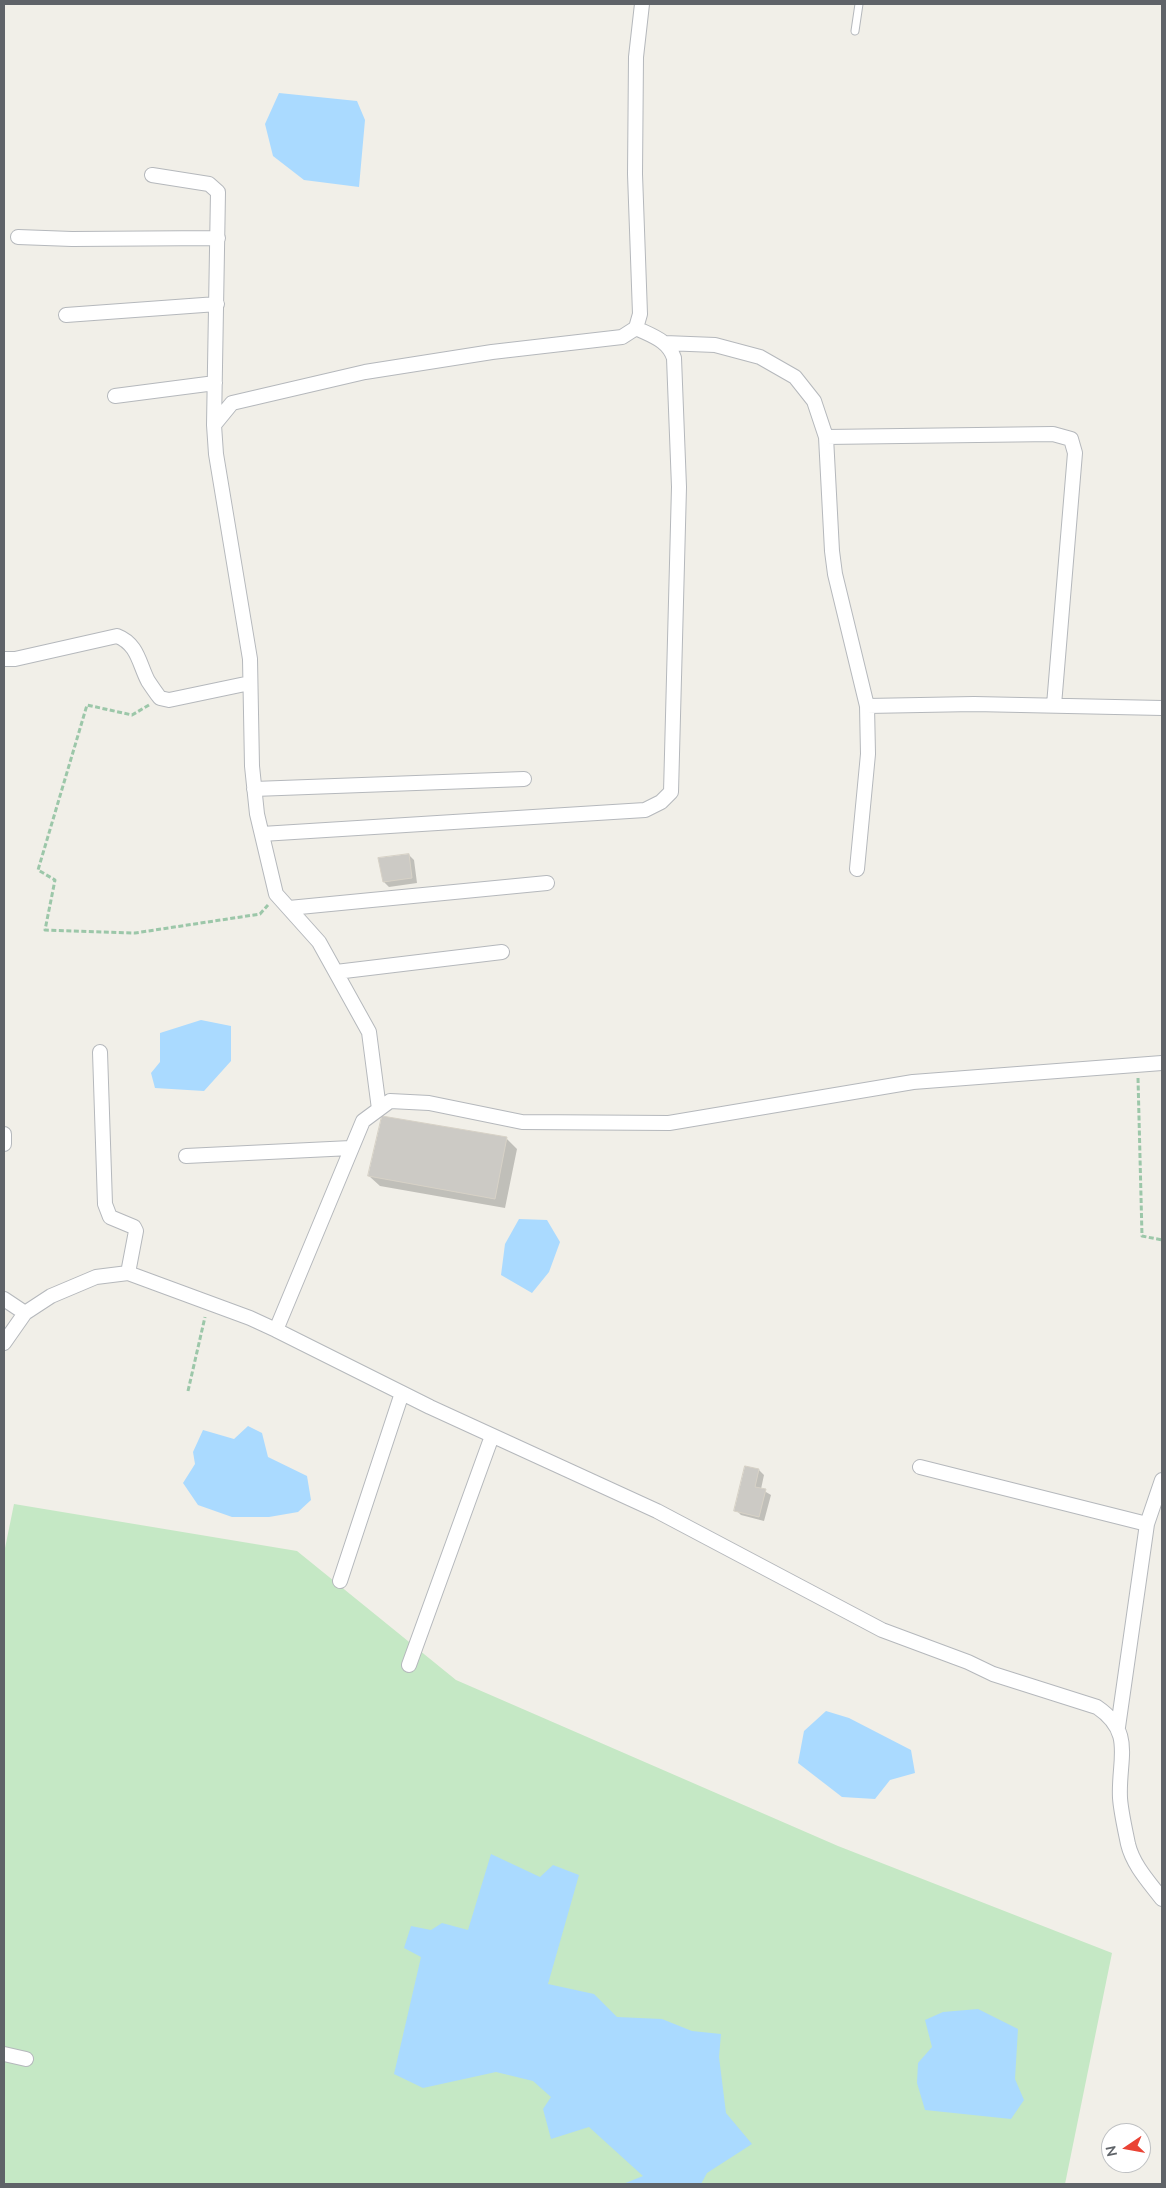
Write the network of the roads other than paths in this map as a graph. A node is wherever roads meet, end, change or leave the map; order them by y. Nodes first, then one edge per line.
1 (642, 4) edge
2 (859, 4) edge
3 (855, 32) dead end
4 (152, 175) dead end
5 (18, 237) dead end
6 (218, 238) junction
7 (217, 304) junction
8 (66, 315) dead end
9 (636, 328) junction
10 (665, 342) junction
11 (215, 383) junction
12 (115, 396) dead end
13 (214, 425) junction
14 (826, 437) junction
15 (4, 659) edge
16 (250, 683) junction
17 (867, 706) junction
18 (1054, 706) junction
19 (1162, 708) edge
20 (524, 779) dead end
21 (254, 789) junction
22 (262, 834) junction
23 (857, 868) dead end
24 (547, 883) dead end
25 (289, 908) junction
26 (502, 952) dead end
27 (336, 972) junction
28 (100, 1052) dead end
29 (1162, 1063) edge
30 (379, 1109) junction
31 (4, 1134) edge
32 (4, 1144) edge
33 (351, 1148) junction
34 (186, 1156) dead end
35 (128, 1273) junction
36 (4, 1299) edge
37 (25, 1313) junction
38 (276, 1330) junction
39 (4, 1343) edge
40 (402, 1393) junction
41 (492, 1436) junction
42 (920, 1467) dead end
43 (1162, 1480) edge
44 (1147, 1524) junction
45 (340, 1581) dead end
46 (409, 1665) dead end
47 (1118, 1726) junction
48 (1162, 1899) edge
49 (4, 2054) edge
50 (26, 2059) dead end

1 - 9 street
2 - 3 lane
4 - 6 street
5 - 6 street
6 - 7 street
7 - 8 street
7 - 11 street
9 - 10 street
9 - 13 street
10 - 14 street
10 - 22 street
11 - 12 street
11 - 13 street
13 - 16 street
14 - 17 street
14 - 18 street
15 - 16 street
16 - 21 street
17 - 18 street
17 - 23 street
18 - 19 street
20 - 21 street
21 - 22 street
22 - 25 street
24 - 25 street
25 - 27 street
26 - 27 street
27 - 30 street
28 - 35 street
29 - 30 street
30 - 33 street
31 - 32 street
33 - 34 street
33 - 38 street
35 - 37 street
35 - 38 street
36 - 37 street
37 - 39 street
38 - 40 street
40 - 41 street
40 - 45 street
41 - 46 street
41 - 47 street
42 - 44 street
43 - 44 street
44 - 47 street
47 - 48 street
49 - 50 street

